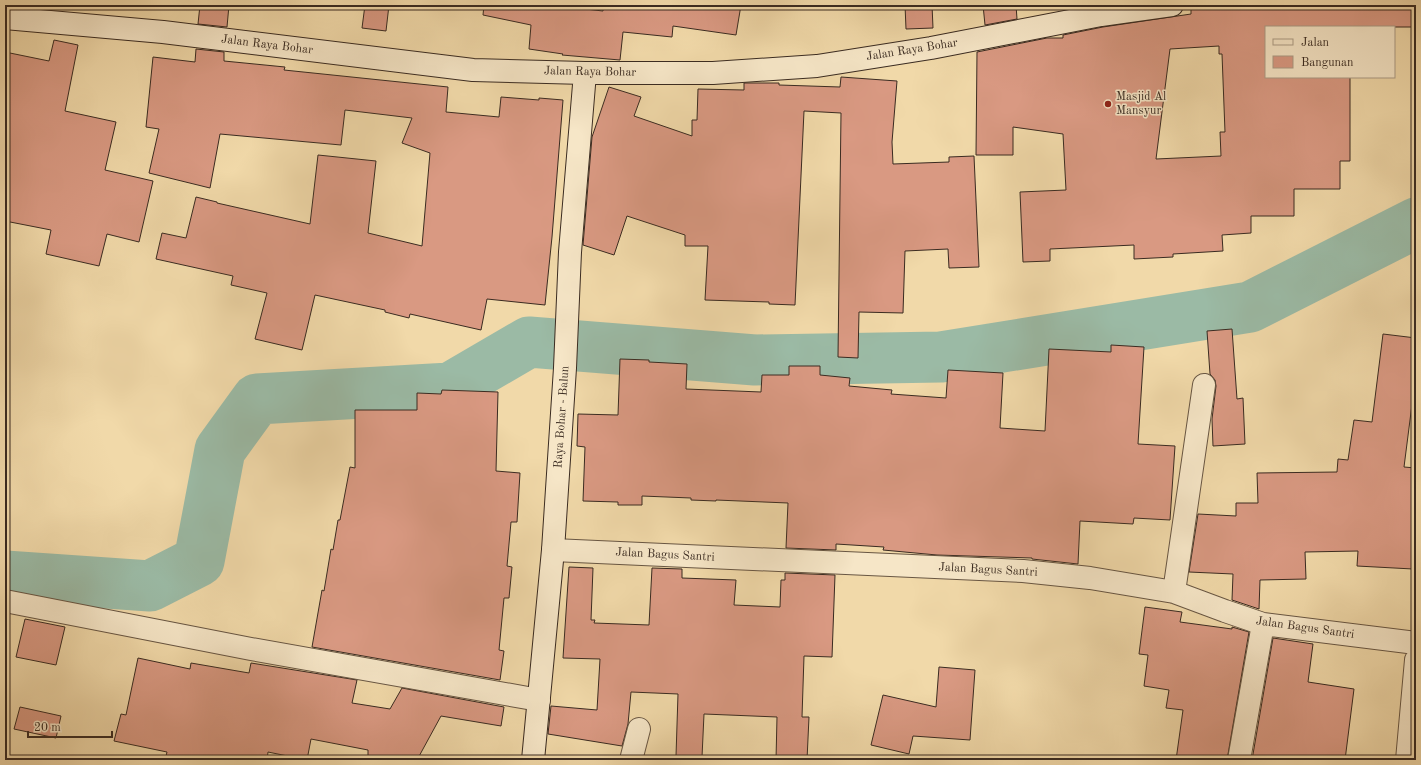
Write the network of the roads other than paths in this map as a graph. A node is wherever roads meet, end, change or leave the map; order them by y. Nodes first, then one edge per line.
1 (1172, 5) edge
2 (5, 18) edge
3 (585, 73) junction
4 (1204, 385) dead end
5 (553, 550) junction
6 (1174, 592) junction
7 (5, 601) edge
8 (1263, 624) junction
9 (1416, 643) edge
10 (1416, 660) edge
11 (539, 700) junction
12 (639, 729) dead end
13 (533, 760) edge
14 (631, 760) edge
15 (1239, 760) edge
16 (1407, 760) edge

1 - 3 street, Jalan Raya Bohar
2 - 3 street, Jalan Raya Bohar
3 - 5 street, Raya Bohar - Balun
4 - 6 street
5 - 6 street, Jalan Bagus Santri
5 - 11 street, Raya Bohar - Balun
6 - 8 street, Jalan Bagus Santri
7 - 11 street
8 - 9 street, Jalan Bagus Santri
8 - 15 street
10 - 16 street
11 - 13 street, Raya Bohar - Balun
12 - 14 street

